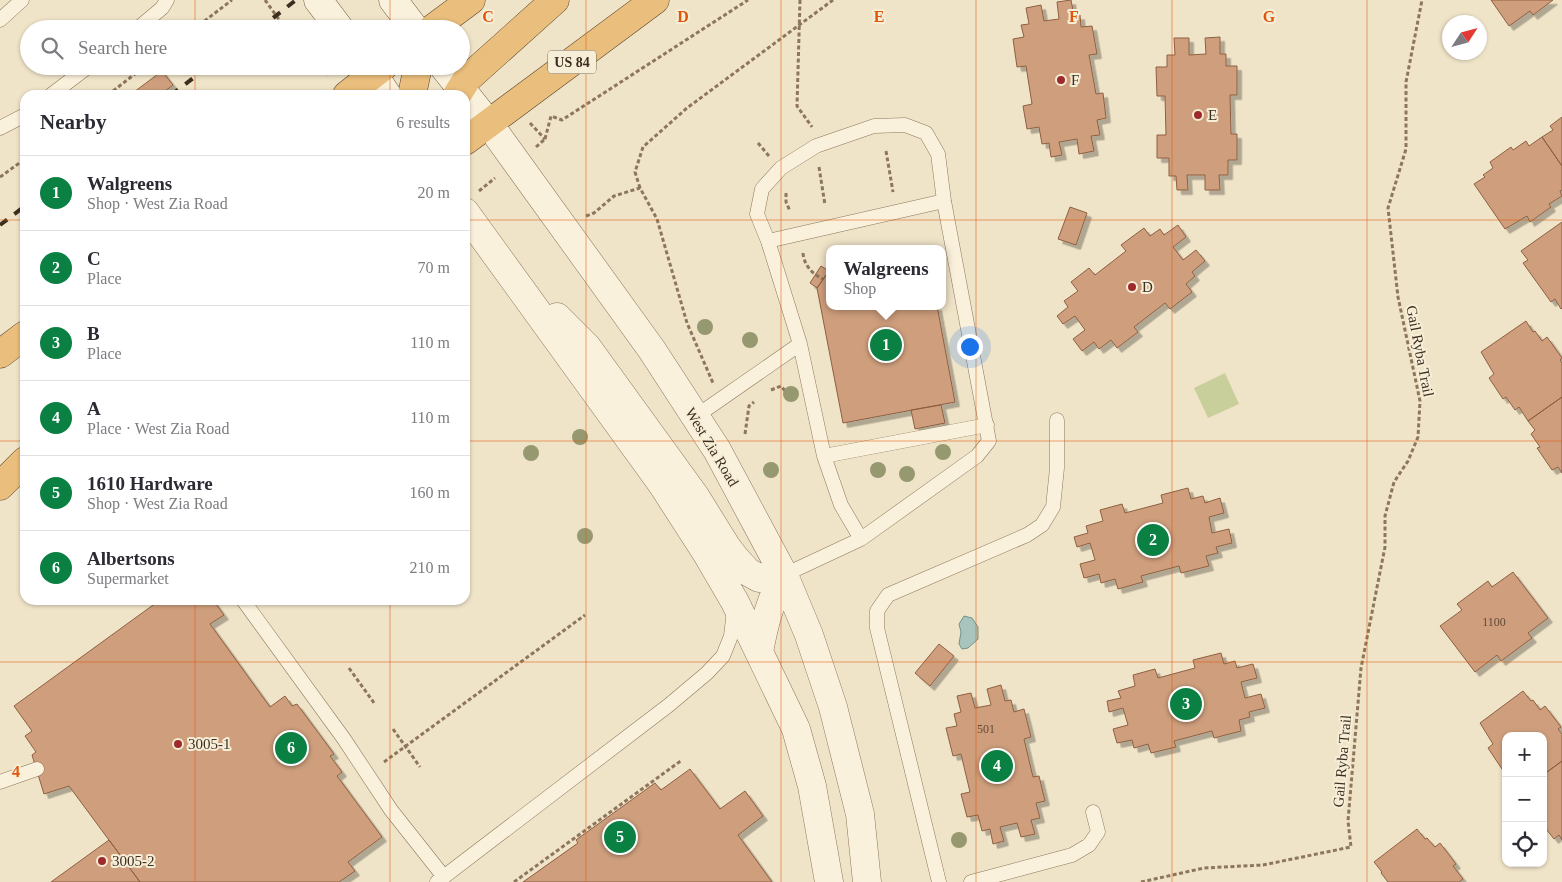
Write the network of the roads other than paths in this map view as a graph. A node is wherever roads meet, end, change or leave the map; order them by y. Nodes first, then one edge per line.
1 (22, 0) edge
2 (167, 0) edge
3 (318, 0) edge
4 (394, 0) edge
5 (471, 0) edge
6 (555, 0) edge
7 (655, 0) edge
8 (0, 20) edge
9 (148, 20) edge
10 (333, 20) edge
11 (408, 20) edge
12 (444, 20) edge
13 (77, 75) edge
14 (378, 75) edge
15 (416, 75) edge
16 (449, 75) edge
17 (58, 90) edge
18 (355, 90) edge
19 (413, 90) edge
20 (458, 90) edge
21 (461, 90) edge
22 (470, 104) edge
23 (20, 118) edge
24 (488, 124) junction
25 (0, 128) edge
26 (470, 137) edge
27 (944, 202) junction
28 (470, 219) edge
29 (768, 241) junction
30 (490, 248) junction
31 (20, 339) edge
32 (800, 344) junction
33 (0, 354) edge
34 (695, 417) junction
35 (1057, 420) dead end
36 (987, 425) junction
37 (824, 456) junction
38 (20, 467) edge
39 (20, 473) edge
40 (0, 487) edge
41 (861, 539) junction
42 (784, 575) junction
43 (735, 602) junction
44 (247, 605) edge
45 (759, 652) junction
46 (37, 769) dead end
47 (0, 782) edge
48 (1093, 812) dead end
49 (441, 879) edge
50 (829, 882) edge
51 (867, 882) edge
52 (938, 882) edge
53 (971, 882) edge

1 - 8 lane
2 - 9 lane
3 - 10 street
4 - 11 street
5 - 12 highway
6 - 21 highway
7 - 24 highway, US 84
13 - 17 lane
14 - 18 highway
15 - 19 highway
16 - 20 street, West Zia Road
22 - 24 street, West Zia Road
23 - 25 lane
24 - 26 highway, US 84
24 - 34 street, West Zia Road
27 - 29 lane
27 - 29 lane
27 - 36 lane
28 - 30 street
29 - 32 lane
30 - 42 street
30 - 43 street
31 - 33 highway
32 - 34 lane
32 - 37 lane
34 - 42 street, West Zia Road
35 - 52 lane
36 - 37 lane
36 - 41 lane
37 - 41 lane
38 - 40 highway
39 - 40 highway
41 - 42 lane
42 - 45 street
42 - 51 street, West Zia Road
43 - 45 street
43 - 49 lane
44 - 49 lane
45 - 50 street
46 - 47 lane
48 - 53 lane

